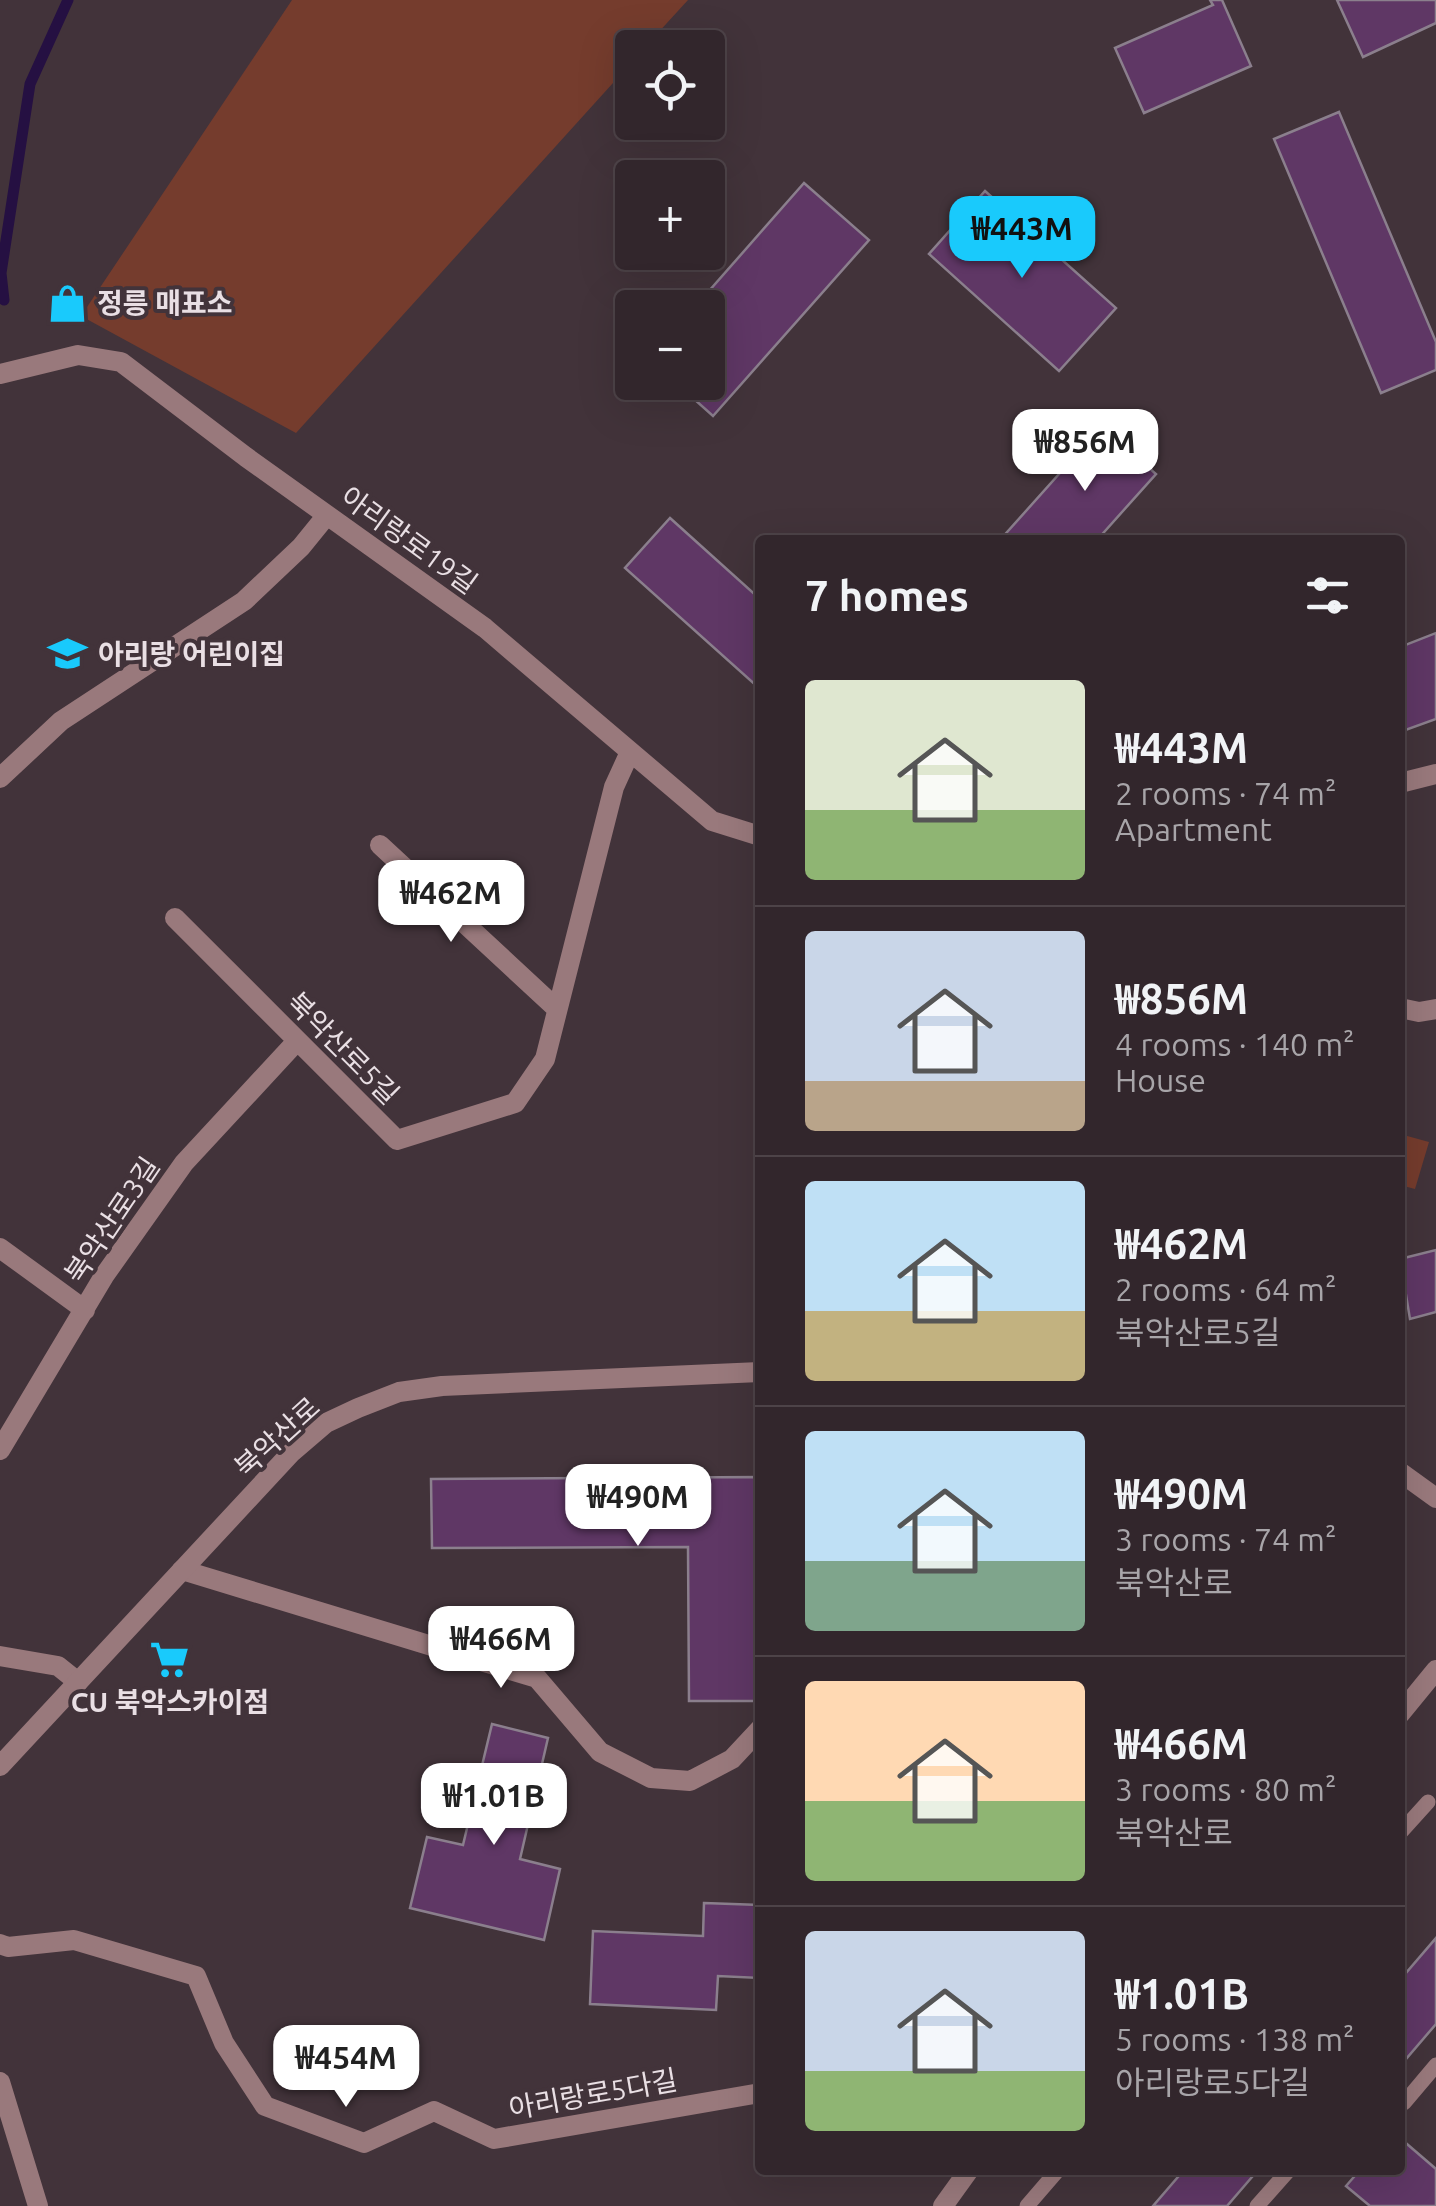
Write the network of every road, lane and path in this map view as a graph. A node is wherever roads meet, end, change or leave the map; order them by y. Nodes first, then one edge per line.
1 (0, 374) edge
2 (327, 515) junction
3 (630, 752) junction
4 (1436, 774) edge
5 (0, 778) edge
6 (1405, 781) edge
7 (755, 834) edge
8 (380, 844) dead end
9 (174, 918) dead end
10 (557, 1009) junction
11 (1405, 1009) edge
12 (1436, 1009) edge
13 (296, 1041) junction
14 (0, 1248) edge
15 (85, 1310) junction
16 (755, 1372) edge
17 (0, 1450) edge
18 (1405, 1476) edge
19 (1436, 1498) edge
20 (182, 1570) junction
21 (0, 1656) edge
22 (1436, 1670) edge
23 (78, 1682) junction
24 (1405, 1708) edge
25 (755, 1735) edge
26 (0, 1766) edge
27 (1428, 1802) dead end
28 (1405, 1827) edge
29 (0, 1944) edge
30 (1436, 2065) edge
31 (0, 2082) edge
32 (755, 2094) edge
33 (1405, 2102) edge
34 (965, 2175) edge
35 (1054, 2175) edge
36 (1284, 2175) edge
37 (1262, 2200) edge
38 (38, 2206) edge
39 (943, 2206) edge
40 (1027, 2206) edge
41 (1281, 2206) edge

1 - 2 street, 아리랑로19길
2 - 3 street, 아리랑로19길
2 - 5 street
3 - 7 street, 아리랑로19길
3 - 10 street, 북악산로5길
4 - 6 street
8 - 10 street
9 - 13 street, 북악산로5길
10 - 13 street, 북악산로5길
11 - 12 street
13 - 15 street, 북악산로3길
14 - 15 street
15 - 17 street, 북악산로3길
16 - 20 street, 북악산로
18 - 19 street
20 - 23 street, 북악산로
20 - 25 street
21 - 23 street
22 - 24 street
23 - 26 street, 북악산로
27 - 28 lane
29 - 32 street, 아리랑로5다길
30 - 33 lane
31 - 38 street
34 - 39 street
35 - 40 lane
36 - 37 lane
37 - 41 lane

